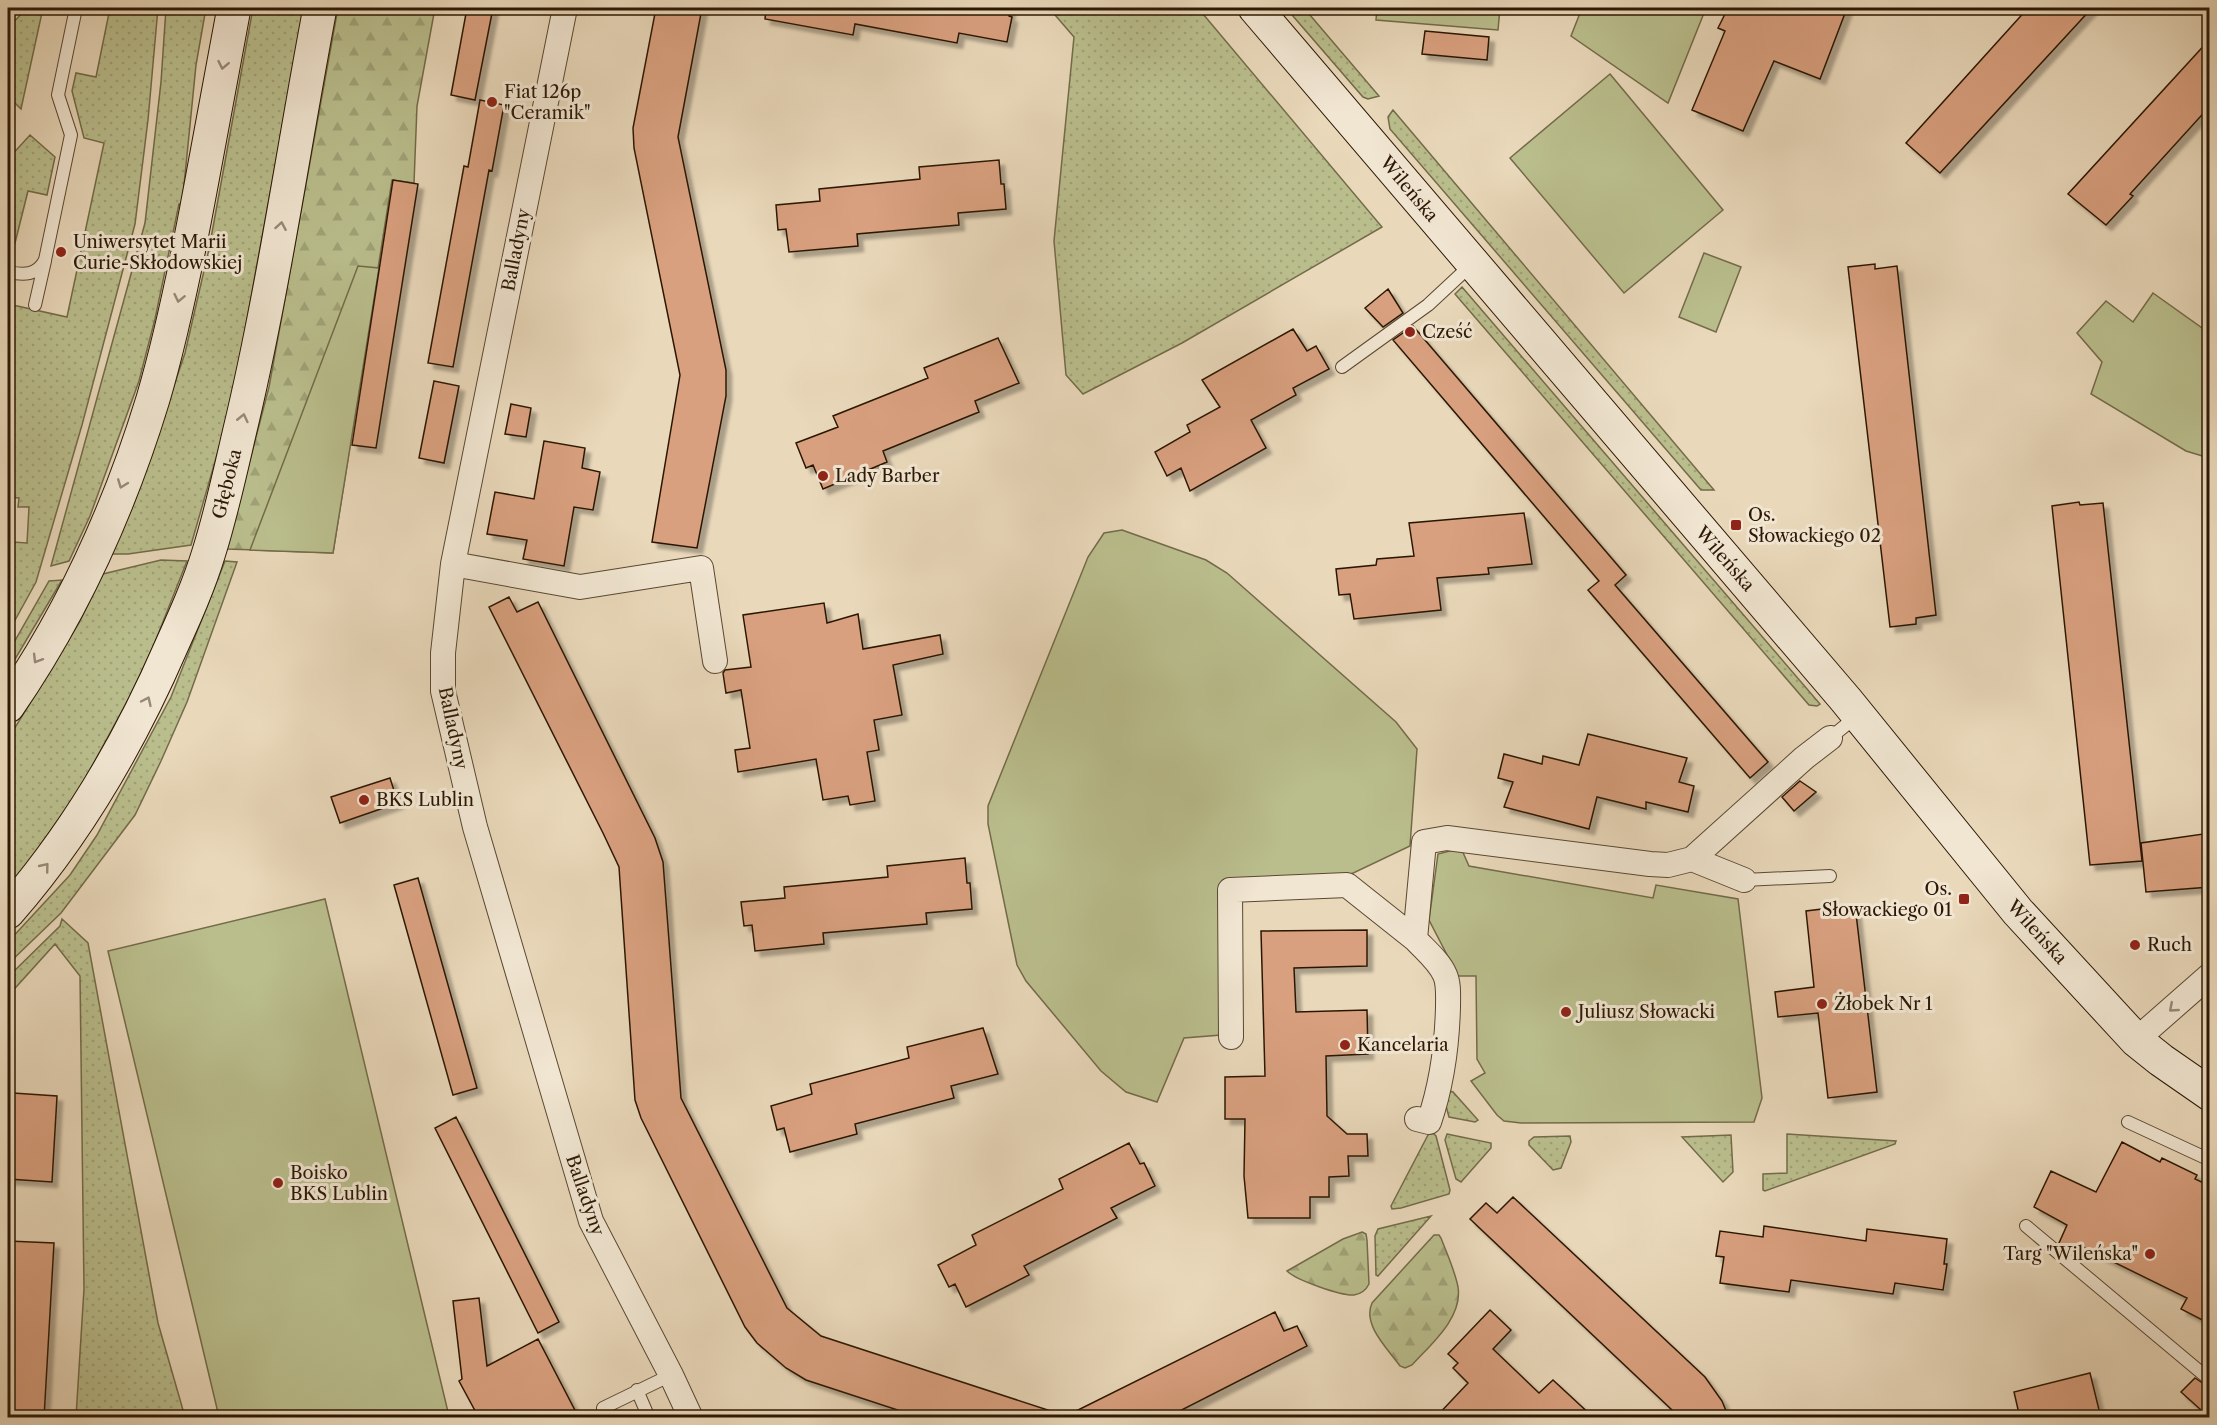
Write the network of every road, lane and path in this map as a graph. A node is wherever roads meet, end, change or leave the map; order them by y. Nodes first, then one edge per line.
1 (76, 8) edge
2 (234, 8) edge
3 (320, 8) edge
4 (565, 8) edge
5 (1255, 8) edge
6 (45, 260) junction
7 (1472, 264) junction
8 (8, 272) edge
9 (36, 305) dead end
10 (1342, 367) dead end
11 (453, 564) junction
12 (714, 661) dead end
13 (8, 706) edge
14 (1858, 715) junction
15 (1830, 738) joint
16 (1692, 859) junction
17 (1830, 876) dead end
18 (1744, 880) joint
19 (8, 912) edge
20 (1415, 939) junction
21 (2210, 975) edge
22 (1230, 1037) dead end
23 (2136, 1040) junction
24 (2210, 1094) edge
25 (1417, 1119) dead end
26 (2128, 1122) dead end
27 (2210, 1160) edge
28 (2026, 1226) dead end
29 (671, 1375) junction
30 (2210, 1380) edge
31 (637, 1390) junction
32 (603, 1408) dead end
33 (649, 1418) edge
34 (691, 1418) edge

1 - 6 lane
2 -> 13 street
19 -> 3 street, Głęboka
4 - 11 street, Balladyny
5 - 7 street, Wileńska
6 - 8 lane
6 - 9 lane
7 - 10 lane
7 - 14 street, Wileńska
11 - 12 street
11 - 29 street, Balladyny
14 - 15 lane
14 - 23 street, Wileńska
15 - 16 street
16 - 18 street
16 - 20 street
17 - 18 lane
20 - 22 street
20 - 25 street
21 -> 23 street
23 - 24 street, Wileńska
26 - 27 lane
28 - 30 lane
29 - 31 lane
29 - 34 street, Balladyny
31 - 32 lane
31 - 33 lane

